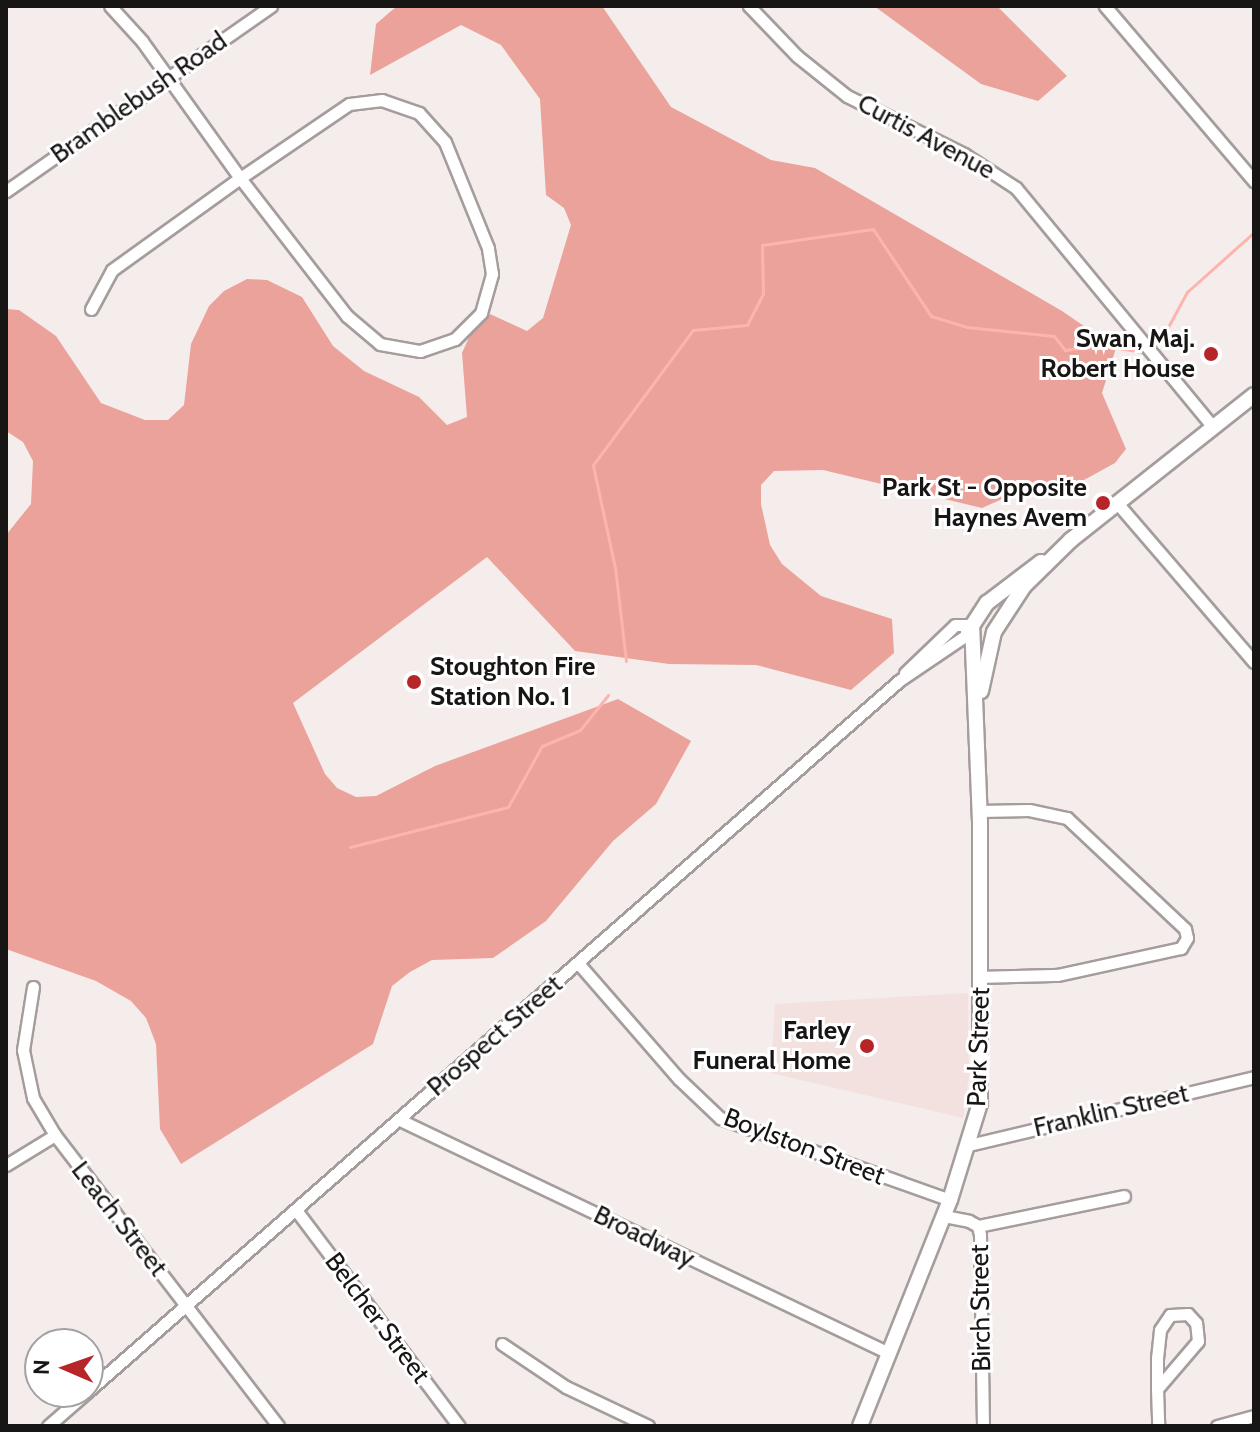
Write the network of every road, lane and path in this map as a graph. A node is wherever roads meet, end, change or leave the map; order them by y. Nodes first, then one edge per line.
1 (110, 6) edge
2 (271, 6) edge
3 (749, 6) edge
4 (1105, 6) edge
5 (168, 77) junction
6 (240, 178) junction
7 (1254, 181) edge
8 (6, 191) edge
9 (91, 309) dead end
10 (1254, 395) edge
11 (1213, 427) junction
12 (1118, 504) junction
13 (1055, 553) junction
14 (969, 631) junction
15 (994, 632) junction
16 (964, 653) joint
17 (934, 657) junction
18 (1254, 662) edge
19 (974, 670) junction
20 (900, 680) junction
21 (979, 743) junction
22 (980, 811) junction
23 (578, 963) junction
24 (982, 977) junction
25 (33, 987) dead end
26 (1254, 1077) edge
27 (400, 1120) junction
28 (55, 1135) junction
29 (969, 1145) junction
30 (6, 1165) edge
31 (1124, 1196) dead end
32 (950, 1200) junction
33 (296, 1210) junction
34 (944, 1216) junction
35 (978, 1226) junction
36 (186, 1306) junction
37 (502, 1344) dead end
38 (889, 1353) junction
39 (104, 1377) edge
40 (1157, 1389) junction
41 (69, 1408) edge
42 (1254, 1416) edge
43 (48, 1426) edge
44 (278, 1426) edge
45 (459, 1426) edge
46 (648, 1426) edge
47 (860, 1426) edge
48 (983, 1426) edge
49 (1158, 1426) edge
50 (1217, 1426) edge

1 - 5 street
2 - 5 street, Bramblebush Road
3 - 11 street, Curtis Avenue
4 - 7 street
5 - 6 street
5 - 8 street, Bramblebush Road
6 - 6 street
6 - 9 street
10 - 11 main road, Park Street
11 - 12 main road, Park Street
12 - 13 main road, Park Street
12 - 18 street
13 - 14 main road, Park Street
13 - 15 main road, Park Street
14 - 15 main road
14 - 17 street, Prospect Street
14 - 19 main road, Park Street
14 - 20 street, Prospect Street
15 - 21 main road, Park Street
16 - 17 street, Prospect Street
16 - 19 main road, Park Street
17 - 20 street, Prospect Street
19 - 21 main road, Park Street
20 - 23 street, Prospect Street
21 - 22 main road, Park Street
22 - 24 main road, Park Street
22 - 24 street
23 - 27 street, Prospect Street
23 - 32 street, Boylston Street
24 - 29 main road, Park Street
25 - 28 street, Leach Street
26 - 29 street, Franklin Street
27 - 33 street, Prospect Street
27 - 38 street, Broadway
28 - 30 street
28 - 36 street, Leach Street
29 - 32 main road, Park Street
31 - 35 street
32 - 34 main road, Park Street
33 - 36 street, Prospect Street
33 - 45 street, Belcher Street
34 - 35 street, Birch Street
34 - 38 main road, Park Street
35 - 48 street, Birch Street
36 - 39 street, Prospect Street
36 - 44 street, Leach Street
37 - 46 street
38 - 47 main road, Park Street
40 - 40 street
40 - 49 street
41 - 43 street, Prospect Street
42 - 50 street

